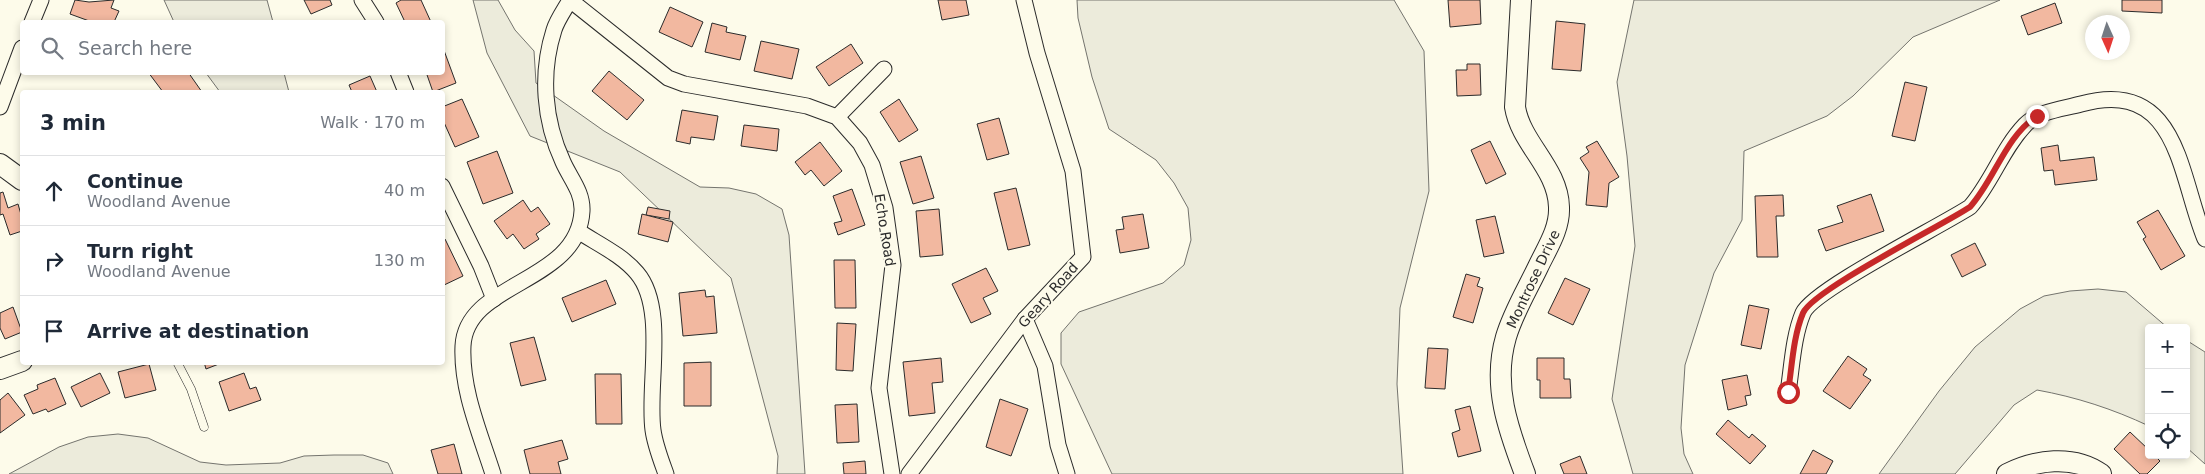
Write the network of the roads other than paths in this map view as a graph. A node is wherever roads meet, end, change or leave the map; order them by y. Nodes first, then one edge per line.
1 (41, 0) edge
2 (362, 0) edge
3 (570, 0) edge
4 (1024, 0) edge
5 (1521, 0) edge
6 (33, 20) edge
7 (375, 20) edge
8 (20, 53) edge
9 (884, 69) dead end
10 (399, 75) edge
11 (405, 90) edge
12 (0, 108) edge
13 (837, 117) junction
14 (0, 164) edge
15 (20, 179) edge
16 (445, 192) edge
17 (578, 231) junction
18 (2205, 239) edge
19 (494, 299) junction
20 (1024, 319) junction
21 (20, 362) edge
22 (179, 365) edge
23 (0, 368) edge
24 (1788, 392) dead end
25 (204, 427) dead end
26 (493, 474) edge
27 (666, 474) edge
28 (892, 474) edge
29 (909, 474) edge
30 (1067, 474) edge
31 (1525, 474) edge
32 (2007, 474) edge
33 (2101, 474) edge

1 - 6 street
2 - 7 street
3 - 13 street, Echo Road
3 - 17 street
4 - 20 street, Geary Road
5 - 31 street, Montrose Drive
8 - 12 street
9 - 13 street
10 - 11 street
13 - 28 street, Echo Road
14 - 15 street
16 - 19 street
17 - 19 street
17 - 27 street
18 - 24 street
19 - 26 street
20 - 29 street, Geary Road
20 - 30 street
21 - 23 street
22 - 25 lane
32 - 33 street

